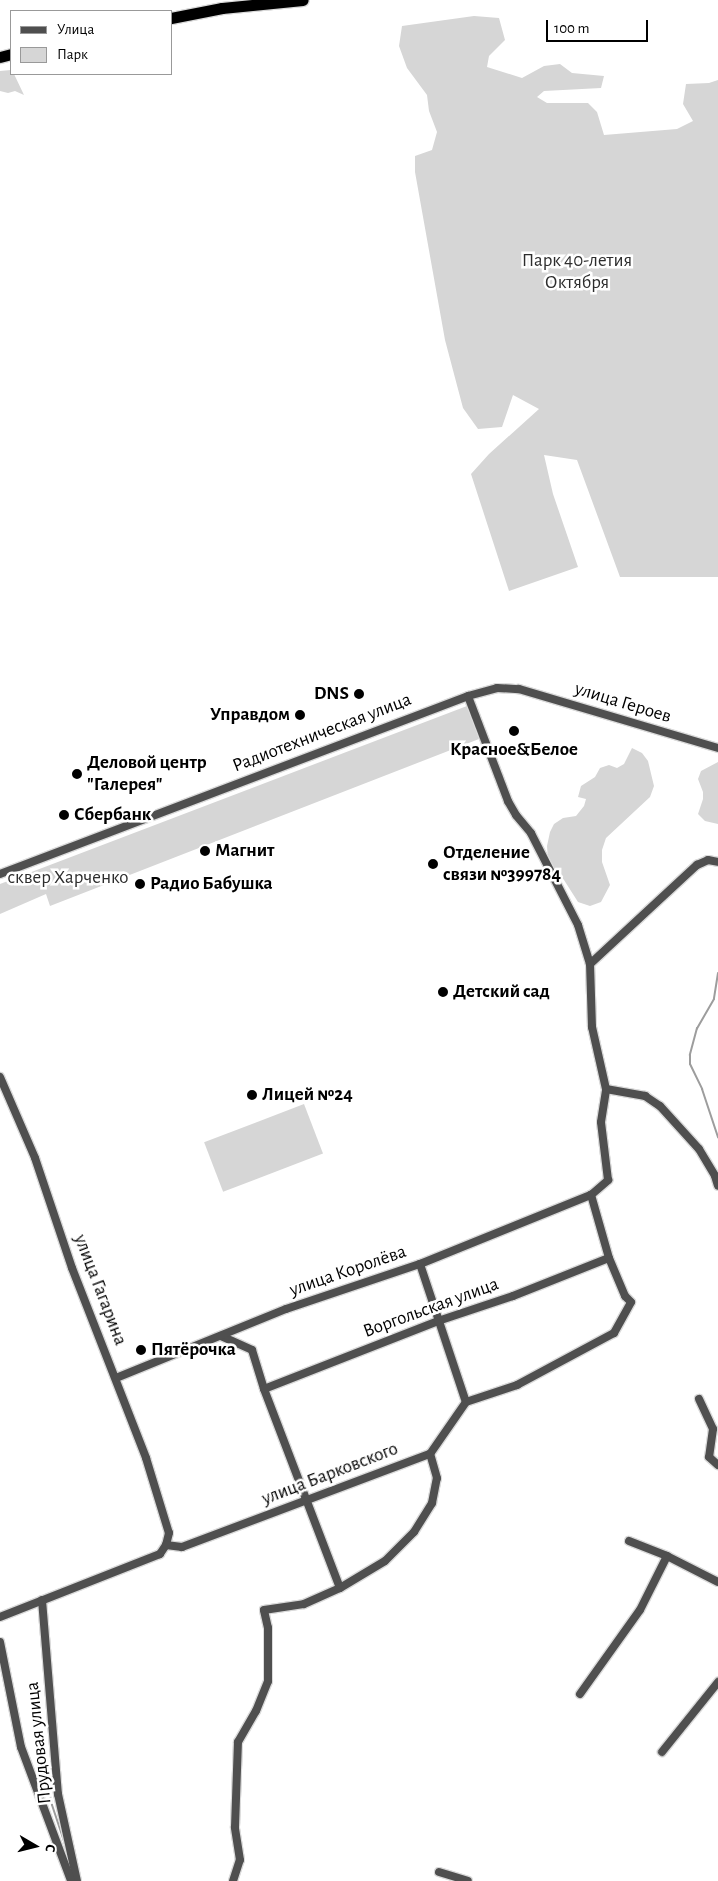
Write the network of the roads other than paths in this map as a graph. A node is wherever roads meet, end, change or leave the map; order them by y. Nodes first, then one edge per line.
1 (303, 0) edge
2 (172, 18) edge
3 (519, 689) joint
4 (468, 696) junction
5 (718, 748) edge
6 (718, 862) edge
7 (0, 874) edge
8 (590, 964) junction
9 (0, 1077) edge
10 (606, 1089) junction
11 (718, 1186) edge
12 (591, 1195) junction
13 (610, 1258) junction
14 (420, 1264) junction
15 (438, 1321) junction
16 (221, 1336) junction
17 (116, 1378) junction
18 (264, 1389) junction
19 (699, 1399) dead end
20 (466, 1402) junction
21 (430, 1454) junction
22 (718, 1465) edge
23 (306, 1501) junction
24 (629, 1541) dead end
25 (166, 1545) junction
26 (667, 1556) junction
27 (718, 1582) edge
28 (340, 1588) junction
29 (42, 1600) junction
30 (0, 1617) edge
31 (0, 1642) edge
32 (718, 1682) edge
33 (580, 1694) dead end
34 (662, 1752) dead end
35 (439, 1872) dead end
36 (70, 1881) edge
37 (77, 1881) edge
38 (233, 1881) edge
39 (468, 1881) edge

1 - 2 highway
3 - 4 street, Радиотехническая улица
3 - 5 street, улица Героев
4 - 7 street, Радиотехническая улица
4 - 8 street
6 - 8 street
8 - 10 street
9 - 17 street, улица Гагарина
10 - 11 street
10 - 12 street
12 - 13 street
12 - 14 street, улица Королёва
13 - 15 street, Воргольская улица
13 - 20 street
14 - 15 street
14 - 16 street, улица Королёва
15 - 18 street, Воргольская улица
15 - 20 street
16 - 17 street, улица Королёва
16 - 18 street
17 - 25 street, улица Гагарина
18 - 23 street
19 - 22 street
20 - 21 street
21 - 23 street, улица Барковского
21 - 28 street
23 - 25 street, улица Барковского
23 - 28 street
24 - 26 street
25 - 29 street
26 - 27 street
26 - 33 street
28 - 38 street
29 - 30 street
29 - 37 street, Прудовая улица
31 - 36 street, Прудовая улица
32 - 34 street
35 - 39 street

